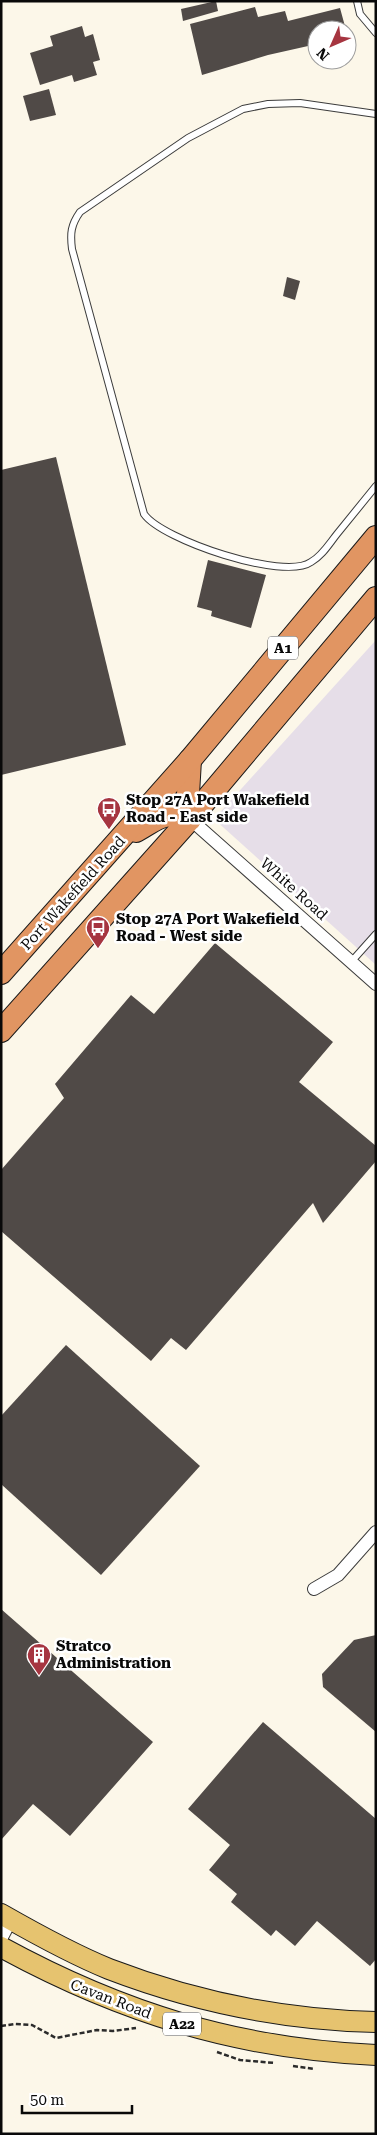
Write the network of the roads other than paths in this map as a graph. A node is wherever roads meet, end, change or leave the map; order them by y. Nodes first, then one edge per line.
1 (357, 1) edge
2 (376, 33) edge
3 (376, 114) edge
4 (376, 486) edge
5 (376, 537) edge
6 (376, 598) edge
7 (190, 760) junction
8 (190, 819) junction
9 (118, 841) junction
10 (376, 934) edge
11 (351, 962) junction
12 (1, 973) edge
13 (376, 984) edge
14 (1, 1030) edge
15 (376, 1532) edge
16 (314, 1589) dead end
17 (6, 1917) edge
18 (1, 1939) edge
19 (1, 1947) edge
20 (376, 2022) edge
21 (376, 2055) edge

1 - 2 lane
3 - 4 lane
5 - 7 highway, Port Wakefield Road / A1
6 - 8 highway, A1
7 - 8 highway
7 - 9 highway, Port Wakefield Road / A1
8 - 9 highway
8 - 11 street, White Road
8 - 14 highway, A1
9 - 12 highway, Port Wakefield Road / A1
10 - 11 lane
11 - 13 street, White Road
15 - 16 street
17 - 18 street, Cavan Road
17 - 20 main road, Cavan Road / A22
19 - 21 main road, Cavan Road / A22

